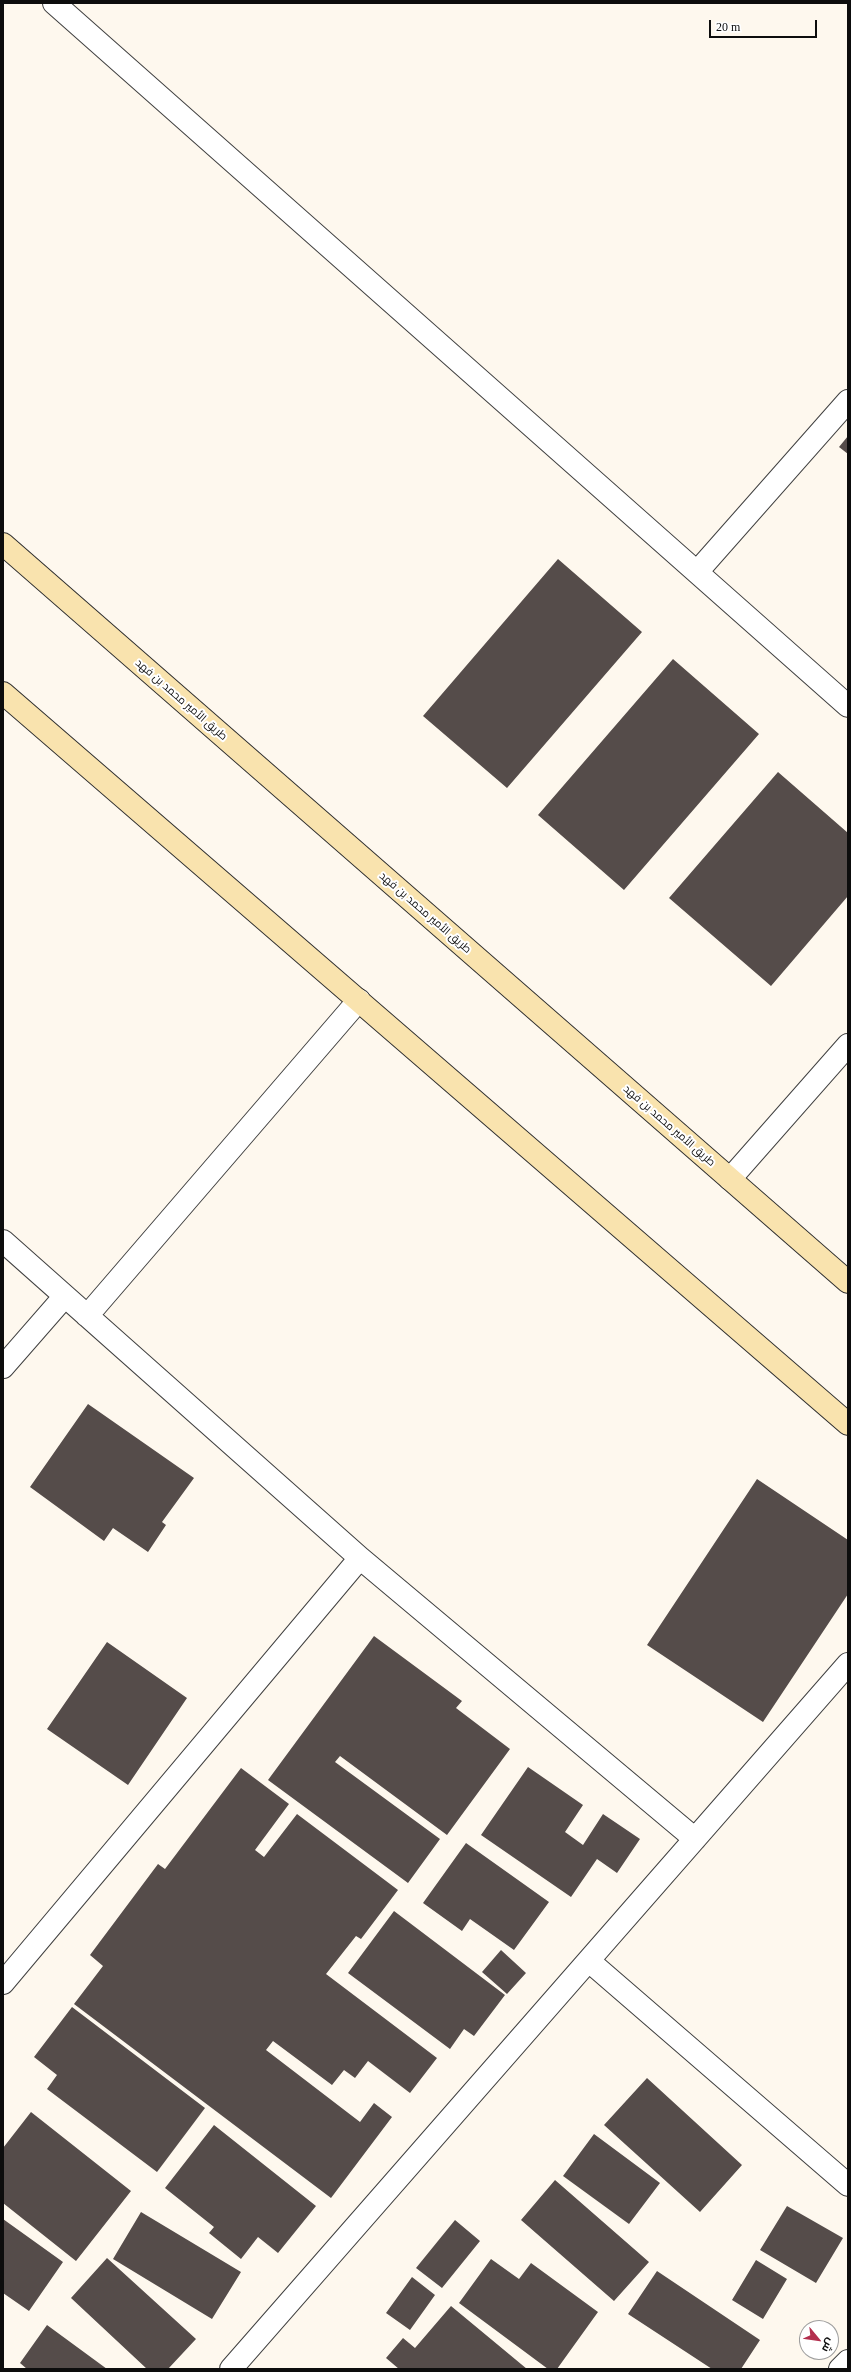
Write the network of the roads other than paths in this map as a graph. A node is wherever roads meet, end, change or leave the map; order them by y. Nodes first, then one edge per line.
1 (56, 4) edge
2 (848, 401) edge
3 (3, 544) edge
4 (697, 572) junction
5 (3, 693) edge
6 (848, 706) edge
7 (359, 1000) junction
8 (848, 1045) edge
9 (730, 1179) junction
10 (3, 1241) edge
11 (848, 1282) edge
12 (65, 1296) junction
13 (87, 1316) junction
14 (3, 1367) edge
15 (848, 1424) edge
16 (360, 1558) junction
17 (848, 1664) edge
18 (695, 1840) junction
19 (589, 1961) junction
20 (3, 1983) edge
21 (848, 2185) edge
22 (848, 2361) edge
23 (231, 2369) edge
24 (840, 2369) edge

1 - 4 street
2 - 4 street
3 - 9 street, طريق الأمير محمد بن فهد
4 - 6 street
5 - 7 street
7 - 13 street
7 - 15 street
8 - 9 street
9 - 11 street, طريق الأمير محمد بن فهد
10 - 12 street
12 - 13 street
12 - 14 street
13 - 16 street
16 - 18 street
16 - 20 street
17 - 18 street
18 - 19 street
19 - 21 street
19 - 23 street
22 - 24 street

